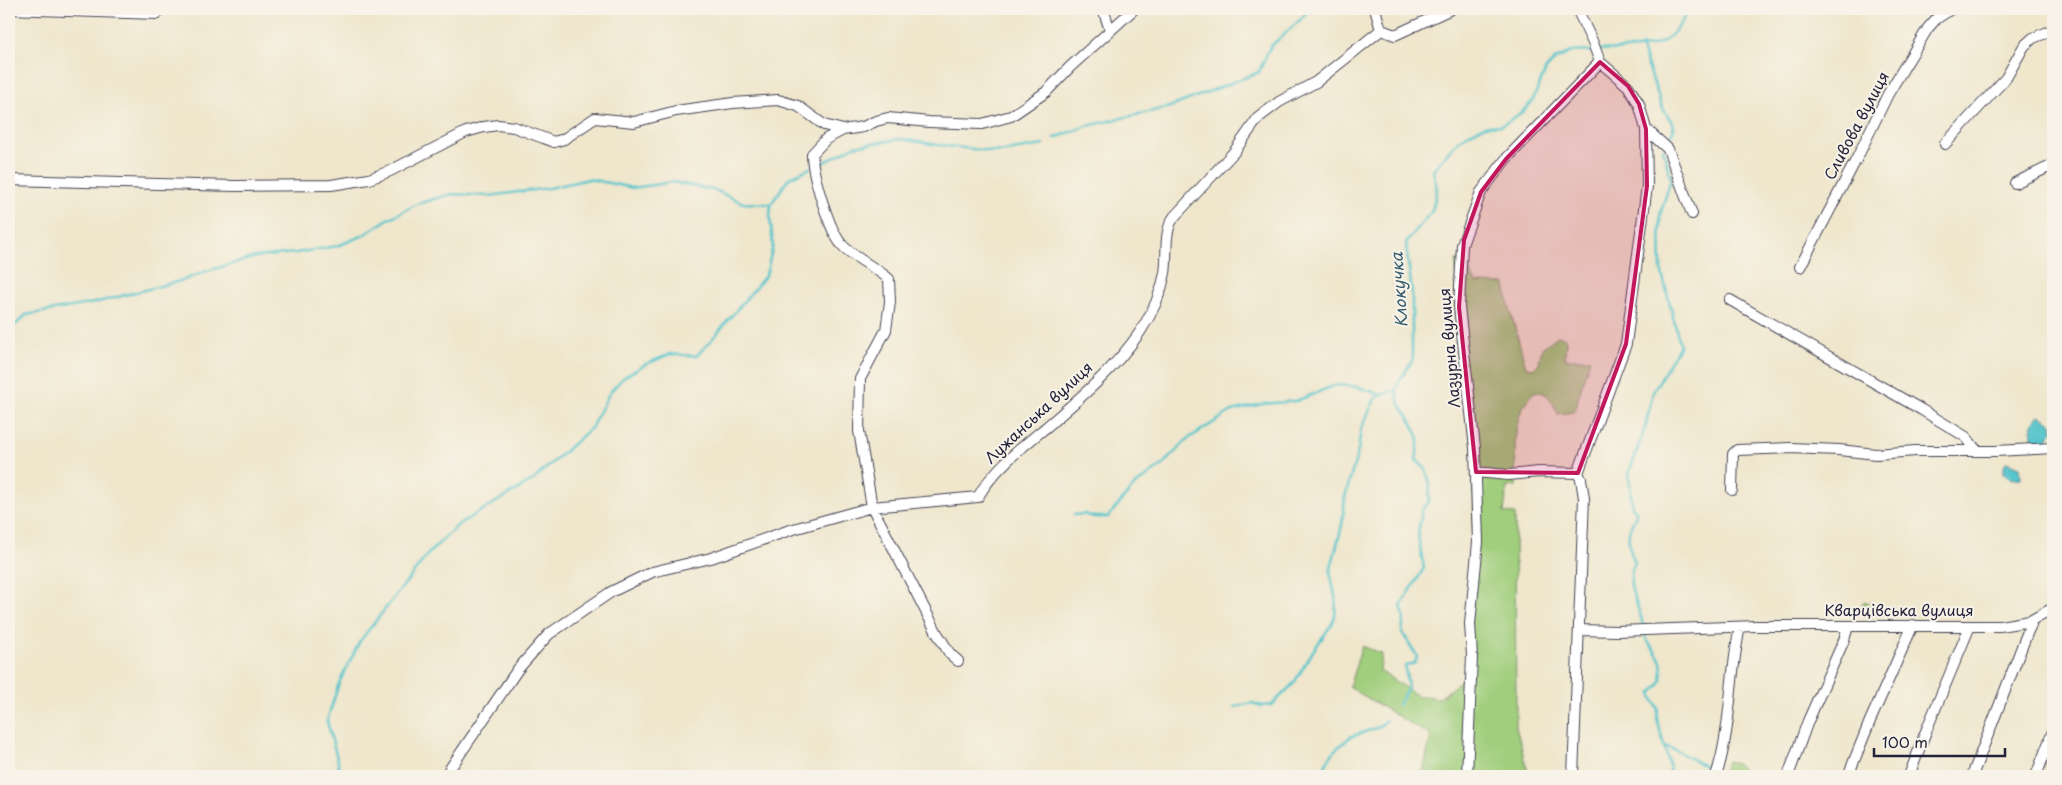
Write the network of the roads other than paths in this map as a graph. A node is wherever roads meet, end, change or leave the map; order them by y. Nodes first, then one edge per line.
1 (9, 9) edge
2 (1103, 9) edge
3 (1134, 9) edge
4 (1375, 9) edge
5 (1451, 9) edge
6 (1577, 9) edge
7 (1951, 9) edge
8 (156, 14) dead end
9 (1110, 30) junction
10 (1381, 30) junction
11 (2053, 30) edge
12 (1599, 58) junction
13 (1646, 129) junction
14 (843, 130) junction
15 (1945, 144) dead end
16 (2053, 165) edge
17 (9, 180) edge
18 (2015, 183) dead end
19 (1692, 214) dead end
20 (1800, 267) dead end
21 (1730, 300) dead end
22 (2053, 448) edge
23 (1976, 450) junction
24 (1476, 472) junction
25 (1578, 473) junction
26 (1732, 490) dead end
27 (872, 508) junction
28 (2053, 608) edge
29 (2030, 620) junction
30 (1913, 625) junction
31 (1848, 626) junction
32 (1970, 626) junction
33 (1740, 627) junction
34 (1580, 630) junction
35 (958, 661) dead end
36 (2053, 731) edge
37 (445, 776) edge
38 (1467, 776) edge
39 (1572, 776) edge
40 (1716, 776) edge
41 (1788, 776) edge
42 (1848, 776) edge
43 (1909, 776) edge
44 (1972, 776) edge
45 (2036, 776) edge

1 - 8 street
2 - 9 street
3 - 9 street
4 - 10 street
5 - 10 street
6 - 12 street
7 - 20 street, Сливова вулиця
9 - 14 street
10 - 27 street, Лужанська вулиця
11 - 15 street
12 - 13 street
12 - 24 street, Лазурна вулиця
13 - 19 street
13 - 25 street
14 - 17 street
14 - 27 street
16 - 18 street
21 - 23 street
22 - 23 street
23 - 26 street
24 - 25 street
24 - 38 street, Лазурна вулиця
25 - 34 street
27 - 35 street
27 - 37 street, Лужанська вулиця
28 - 29 street, Кварцівська вулиця
29 - 32 street, Кварцівська вулиця
29 - 44 street
30 - 31 street, Кварцівська вулиця
30 - 32 street, Кварцівська вулиця
30 - 42 street
31 - 33 street, Кварцівська вулиця
31 - 41 street
32 - 43 street
33 - 34 street, Кварцівська вулиця
33 - 40 street
34 - 39 street
36 - 45 street

